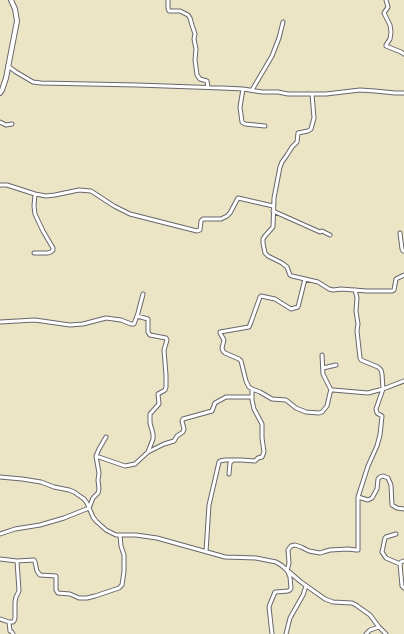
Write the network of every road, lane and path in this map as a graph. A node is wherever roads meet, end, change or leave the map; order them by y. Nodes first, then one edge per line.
1 (11, 0) edge
2 (168, 0) edge
3 (386, 0) edge
4 (283, 22) dead end
5 (404, 54) edge
6 (8, 66) junction
7 (208, 87) junction
8 (242, 89) junction
9 (252, 90) junction
10 (0, 93) edge
11 (404, 93) edge
12 (312, 94) junction
13 (0, 122) edge
14 (12, 124) dead end
15 (265, 126) dead end
16 (0, 185) edge
17 (35, 194) junction
18 (273, 206) junction
19 (273, 211) junction
20 (400, 233) dead end
21 (330, 235) dead end
22 (404, 252) edge
23 (34, 253) dead end
24 (404, 275) edge
25 (305, 279) junction
26 (355, 290) junction
27 (143, 294) dead end
28 (137, 316) junction
29 (0, 322) edge
30 (322, 355) dead end
31 (336, 365) dead end
32 (323, 368) junction
33 (404, 381) edge
34 (252, 389) junction
35 (331, 390) junction
36 (383, 390) junction
37 (252, 397) junction
38 (106, 437) dead end
39 (148, 452) junction
40 (96, 456) junction
41 (233, 460) junction
42 (229, 474) dead end
43 (0, 477) edge
44 (358, 497) junction
45 (89, 508) junction
46 (404, 510) edge
47 (0, 534) edge
48 (396, 534) dead end
49 (120, 535) junction
50 (206, 552) junction
51 (0, 559) edge
52 (404, 560) edge
53 (17, 561) junction
54 (400, 564) junction
55 (288, 571) junction
56 (306, 586) junction
57 (404, 588) edge
58 (0, 619) edge
59 (9, 622) junction
60 (379, 627) junction
61 (13, 634) edge
62 (272, 634) edge
63 (286, 634) edge
64 (366, 634) edge
65 (386, 634) edge

1 - 6 main road
2 - 7 street
3 - 5 street
4 - 9 street
6 - 7 street
6 - 10 main road
7 - 8 street
8 - 9 street
8 - 15 street
9 - 12 street
11 - 12 street
12 - 18 street
13 - 14 street
16 - 17 street
17 - 18 street
17 - 23 street
18 - 19 street
19 - 21 street
19 - 25 street
20 - 22 street
24 - 26 street
25 - 26 street
25 - 34 street
26 - 36 street
27 - 28 street
28 - 29 street
28 - 39 street
30 - 32 street
31 - 32 street
32 - 35 street
33 - 36 street
34 - 35 street
34 - 37 street
35 - 36 street
36 - 44 street
37 - 39 street
37 - 41 street
38 - 40 street
39 - 40 street
40 - 45 street
41 - 42 street
41 - 50 street
43 - 45 street
44 - 46 street
44 - 55 street
45 - 47 street
45 - 49 street
48 - 54 street
49 - 50 street
49 - 53 street
50 - 55 street
51 - 53 street
52 - 54 street
53 - 59 street
54 - 57 street
55 - 56 street
55 - 62 street
56 - 60 street
56 - 63 street
58 - 59 street
59 - 61 street
60 - 64 street
60 - 65 street

